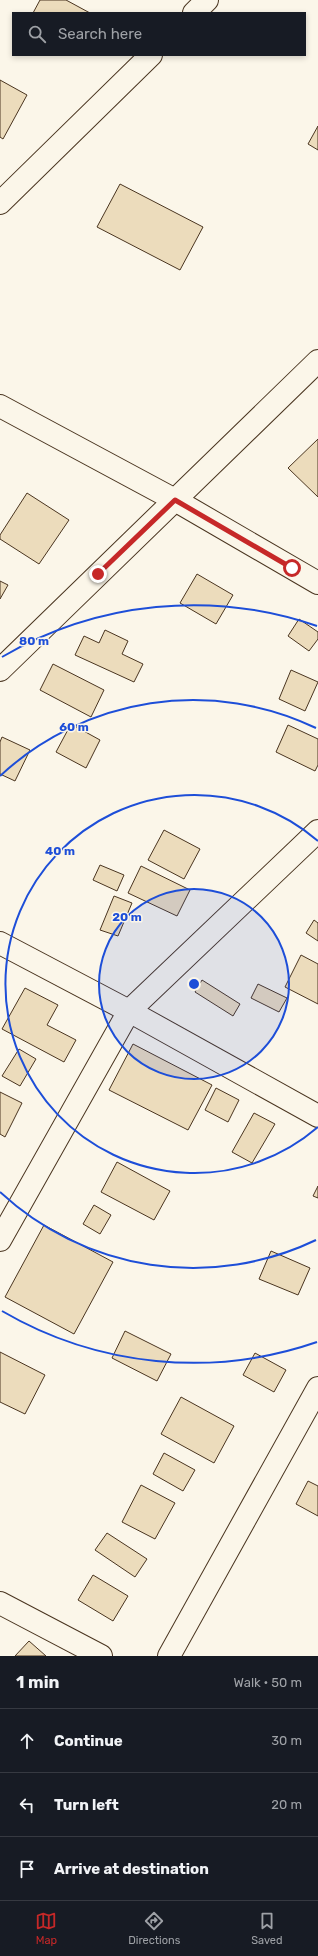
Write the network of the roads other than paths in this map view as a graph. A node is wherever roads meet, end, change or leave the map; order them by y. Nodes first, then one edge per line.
1 (207, 0) edge
2 (195, 12) edge
3 (150, 56) edge
4 (0, 203) edge
5 (318, 361) edge
6 (0, 406) edge
7 (175, 500) junction
8 (318, 583) edge
9 (0, 670) edge
10 (318, 831) edge
11 (0, 943) edge
12 (129, 1011) junction
13 (318, 1116) edge
14 (0, 1240) edge
15 (318, 1388) edge
16 (0, 1603) edge
17 (101, 1656) edge
18 (169, 1656) edge

1 - 2 street
3 - 4 street
5 - 7 street
6 - 7 street
7 - 8 street
7 - 9 street
10 - 12 street
11 - 12 street
12 - 13 street
12 - 14 street
15 - 18 street
16 - 17 street

